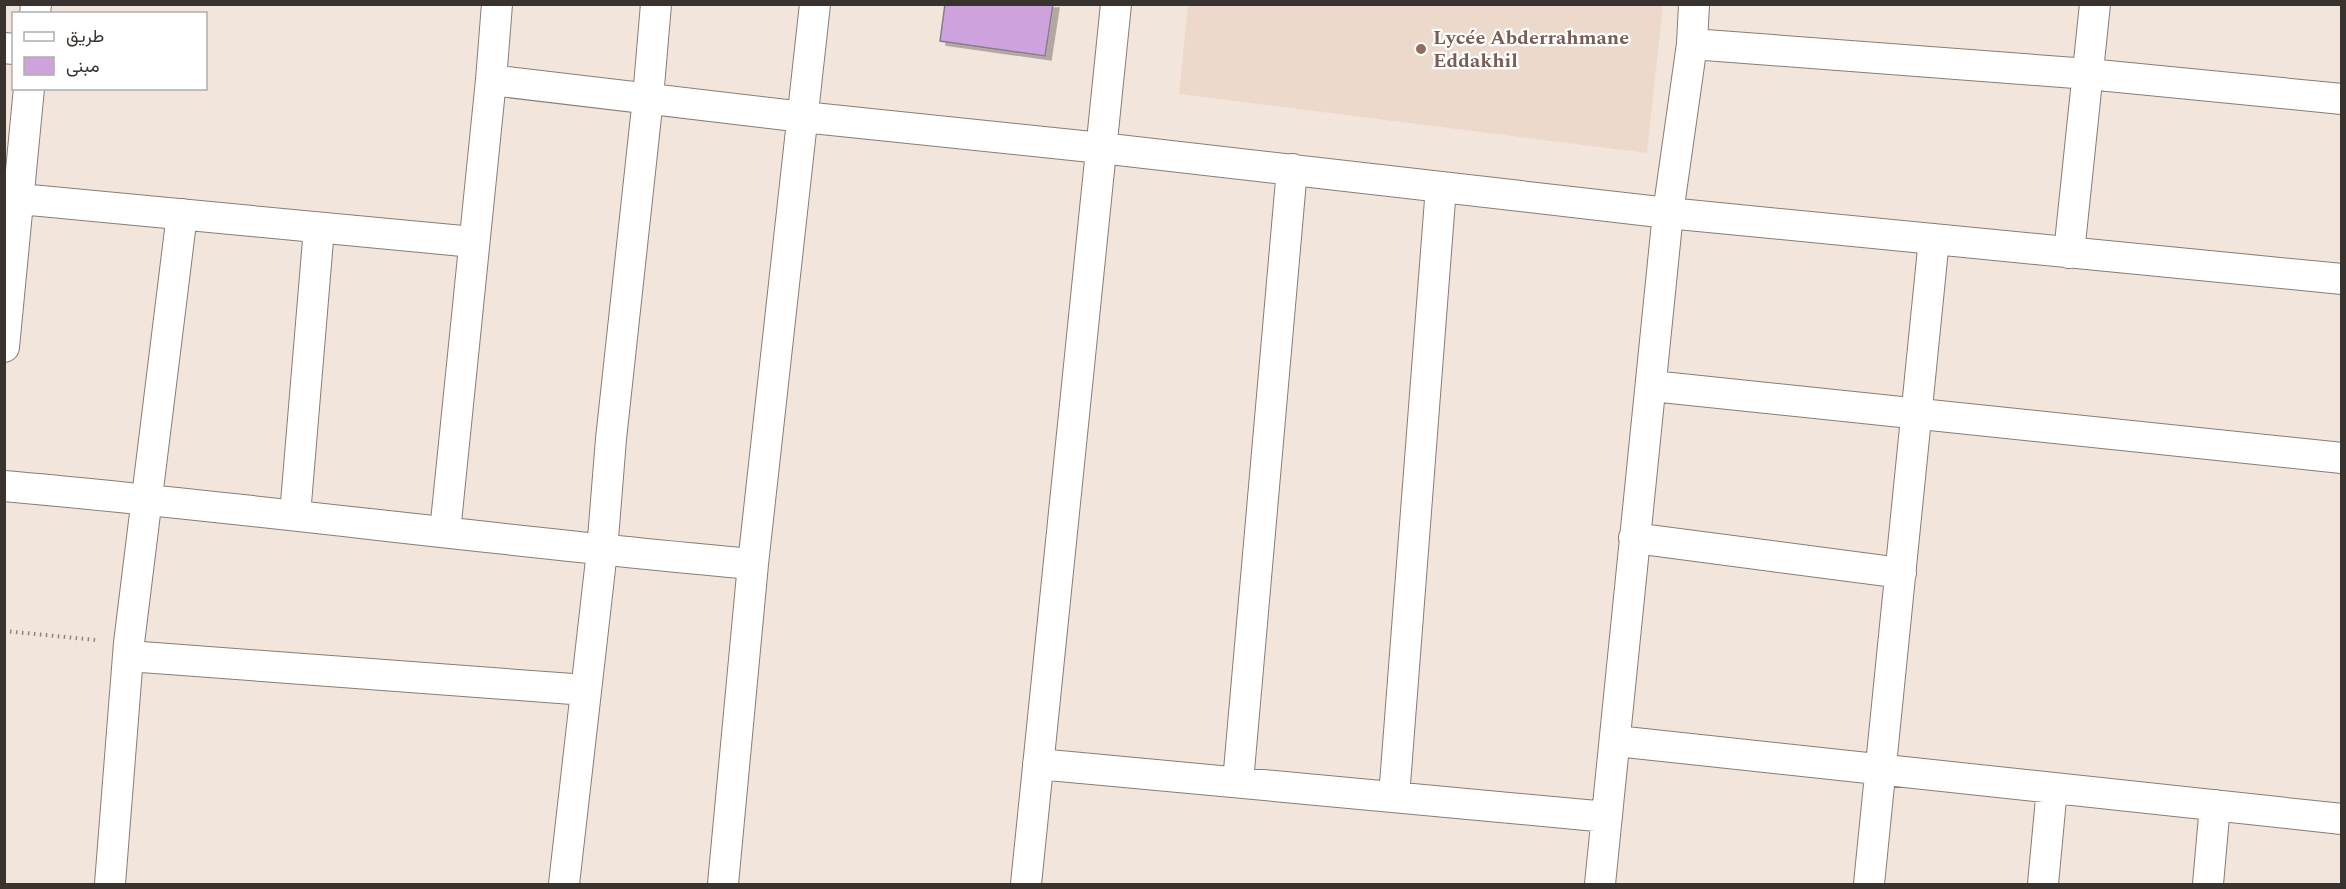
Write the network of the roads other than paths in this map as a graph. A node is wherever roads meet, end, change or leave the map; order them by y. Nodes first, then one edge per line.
1 (497, 4) edge
2 (656, 4) edge
3 (815, 4) edge
4 (1116, 4) edge
5 (1694, 4) edge
6 (2095, 4) edge
7 (1692, 44) junction
8 (2088, 74) junction
9 (491, 80) junction
10 (29, 90) edge
11 (648, 98) junction
12 (2342, 99) edge
13 (803, 117) junction
14 (1101, 147) junction
15 (1292, 170) junction
16 (1441, 187) junction
17 (20, 199) junction
18 (1668, 213) junction
19 (182, 214) junction
20 (319, 228) junction
21 (1934, 240) junction
22 (473, 242) junction
23 (2069, 253) junction
24 (2342, 279) edge
25 (4, 347) edge
26 (1652, 386) junction
27 (1917, 414) junction
28 (2342, 458) edge
29 (4, 486) edge
30 (148, 499) junction
31 (295, 515) junction
32 (445, 532) junction
33 (1634, 538) junction
34 (602, 551) junction
35 (753, 564) junction
36 (1901, 573) junction
37 (128, 649) junction
38 (585, 690) junction
39 (1616, 741) junction
40 (1038, 764) junction
41 (1881, 770) junction
42 (1238, 782) junction
43 (2052, 788) junction
44 (1394, 797) junction
45 (2215, 805) junction
46 (1607, 817) junction
47 (2342, 819) edge
48 (110, 885) edge
49 (564, 885) edge
50 (723, 885) edge
51 (1026, 885) edge
52 (1600, 885) edge
53 (1869, 885) edge
54 (2043, 885) edge
55 (2208, 885) edge

1 - 9 street
2 - 11 street
3 - 13 street
4 - 14 street
5 - 7 street
6 - 8 street
7 - 8 street
7 - 18 street
8 - 12 street
8 - 23 street
9 - 11 street
9 - 22 street
10 - 17 street
11 - 13 street
11 - 34 street
13 - 14 street
13 - 35 street
14 - 15 street
14 - 40 street
15 - 16 street
15 - 42 street
16 - 18 street
16 - 44 street
17 - 19 street
17 - 25 street
18 - 21 street
18 - 26 street
19 - 20 street
19 - 30 street
20 - 22 street
20 - 31 street
21 - 23 street
21 - 27 street
22 - 32 street
23 - 24 street
26 - 27 street
26 - 33 street
27 - 28 street
27 - 36 street
29 - 30 street
30 - 31 street
30 - 37 street
31 - 32 street
32 - 34 street
33 - 36 street
33 - 39 street
34 - 35 street
34 - 38 street
35 - 50 street
36 - 41 street
37 - 38 street
37 - 48 street
38 - 49 street
39 - 41 street
39 - 46 street
40 - 42 street
40 - 51 street
41 - 43 street
41 - 53 street
42 - 44 street
43 - 45 street
43 - 54 street
44 - 46 street
45 - 47 street
45 - 55 street
46 - 52 street

